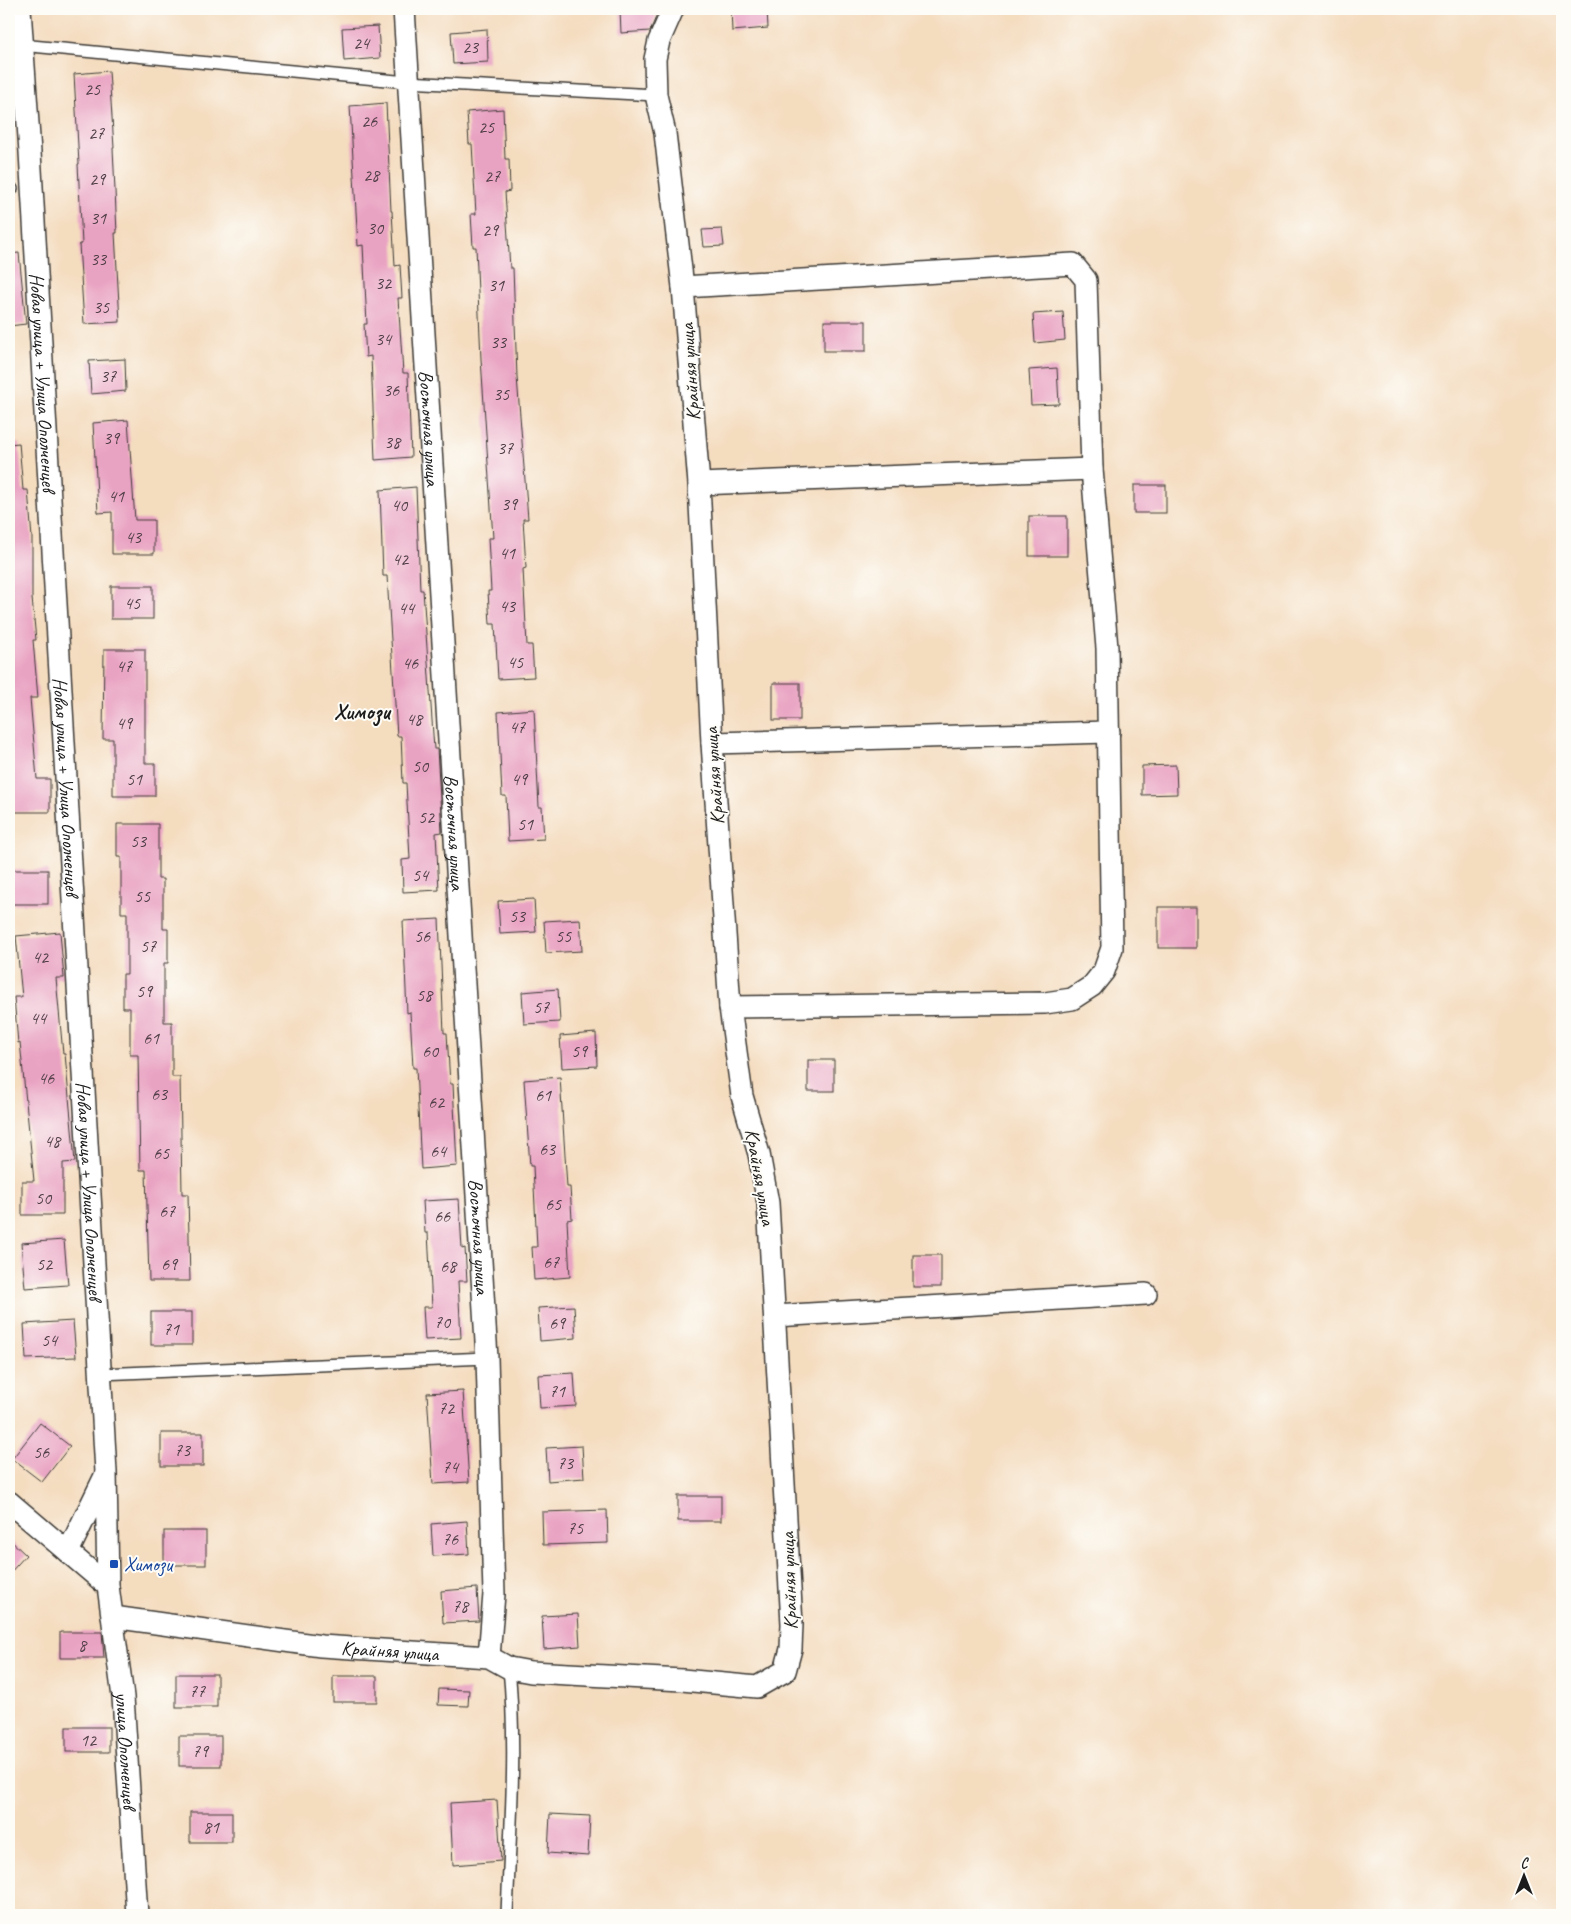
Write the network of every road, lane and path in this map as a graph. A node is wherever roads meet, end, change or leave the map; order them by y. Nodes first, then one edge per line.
1 (20, 9) edge
2 (404, 9) edge
3 (673, 9) edge
4 (21, 45) junction
5 (408, 82) junction
6 (656, 95) junction
7 (683, 286) junction
8 (1092, 469) junction
9 (699, 484) junction
10 (1109, 732) junction
11 (712, 743) junction
12 (730, 1007) junction
13 (1146, 1294) dead end
14 (775, 1316) junction
15 (487, 1358) junction
16 (100, 1374) junction
17 (106, 1472) junction
18 (9, 1502) edge
19 (68, 1552) junction
20 (108, 1586) junction
21 (113, 1617) junction
22 (489, 1657) junction
23 (509, 1668) junction
24 (137, 1915) edge
25 (507, 1915) edge

1 - 4 street, Новая улица + Улица Ополченцев
2 - 5 street, Восточная улица
3 - 6 street, Крайняя улица
4 - 5 lane
4 - 16 street, Новая улица + Улица Ополченцев
5 - 6 lane
5 - 15 street, Восточная улица
6 - 7 street, Крайняя улица
7 - 8 street
7 - 9 street, Крайняя улица
8 - 9 street
8 - 10 street
9 - 11 street, Крайняя улица
10 - 11 street
10 - 12 street
11 - 12 street, Крайняя улица
12 - 14 street, Крайняя улица
13 - 14 street
14 - 23 street, Крайняя улица
15 - 16 lane
15 - 22 street, Восточная улица
16 - 17 street, Новая улица + Улица Ополченцев
17 - 19 street
17 - 20 street, Новая улица + Улица Ополченцев
18 - 19 street
19 - 20 street
20 - 21 street, улица Ополченцев
21 - 22 street, Крайняя улица
21 - 24 street, улица Ополченцев
22 - 23 street, Крайняя улица
23 - 25 lane

